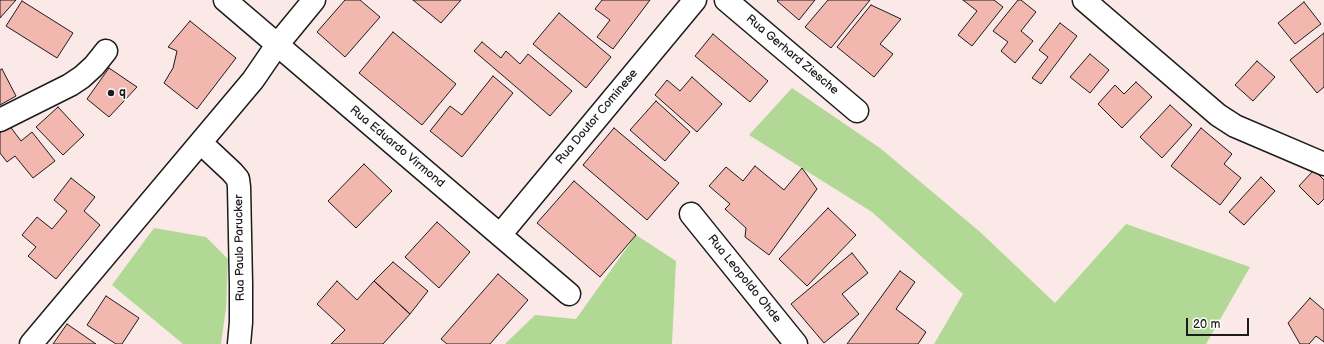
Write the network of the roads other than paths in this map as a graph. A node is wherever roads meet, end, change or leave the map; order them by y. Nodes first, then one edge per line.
1 (225, 0) edge
2 (314, 0) edge
3 (695, 0) edge
4 (726, 0) edge
5 (1084, 0) edge
6 (277, 45) junction
7 (106, 51) dead end
8 (857, 111) dead end
9 (0, 120) edge
10 (201, 143) junction
11 (1324, 164) edge
12 (691, 214) dead end
13 (500, 235) junction
14 (570, 294) dead end
15 (31, 344) edge
16 (238, 344) edge
17 (796, 344) edge

1 - 6 street, Rua Eduardo Virmond
2 - 6 street
3 - 13 street, Rua Doutor Cominese
4 - 8 street, Rua Gerhard Ziesche
5 - 11 street
6 - 10 street
6 - 13 street, Rua Eduardo Virmond
7 - 9 street
10 - 15 street
10 - 16 street, Rua Paulo Parucker
12 - 17 street, Rua Leopoldo Ohde
13 - 14 street, Rua Eduardo Virmond

